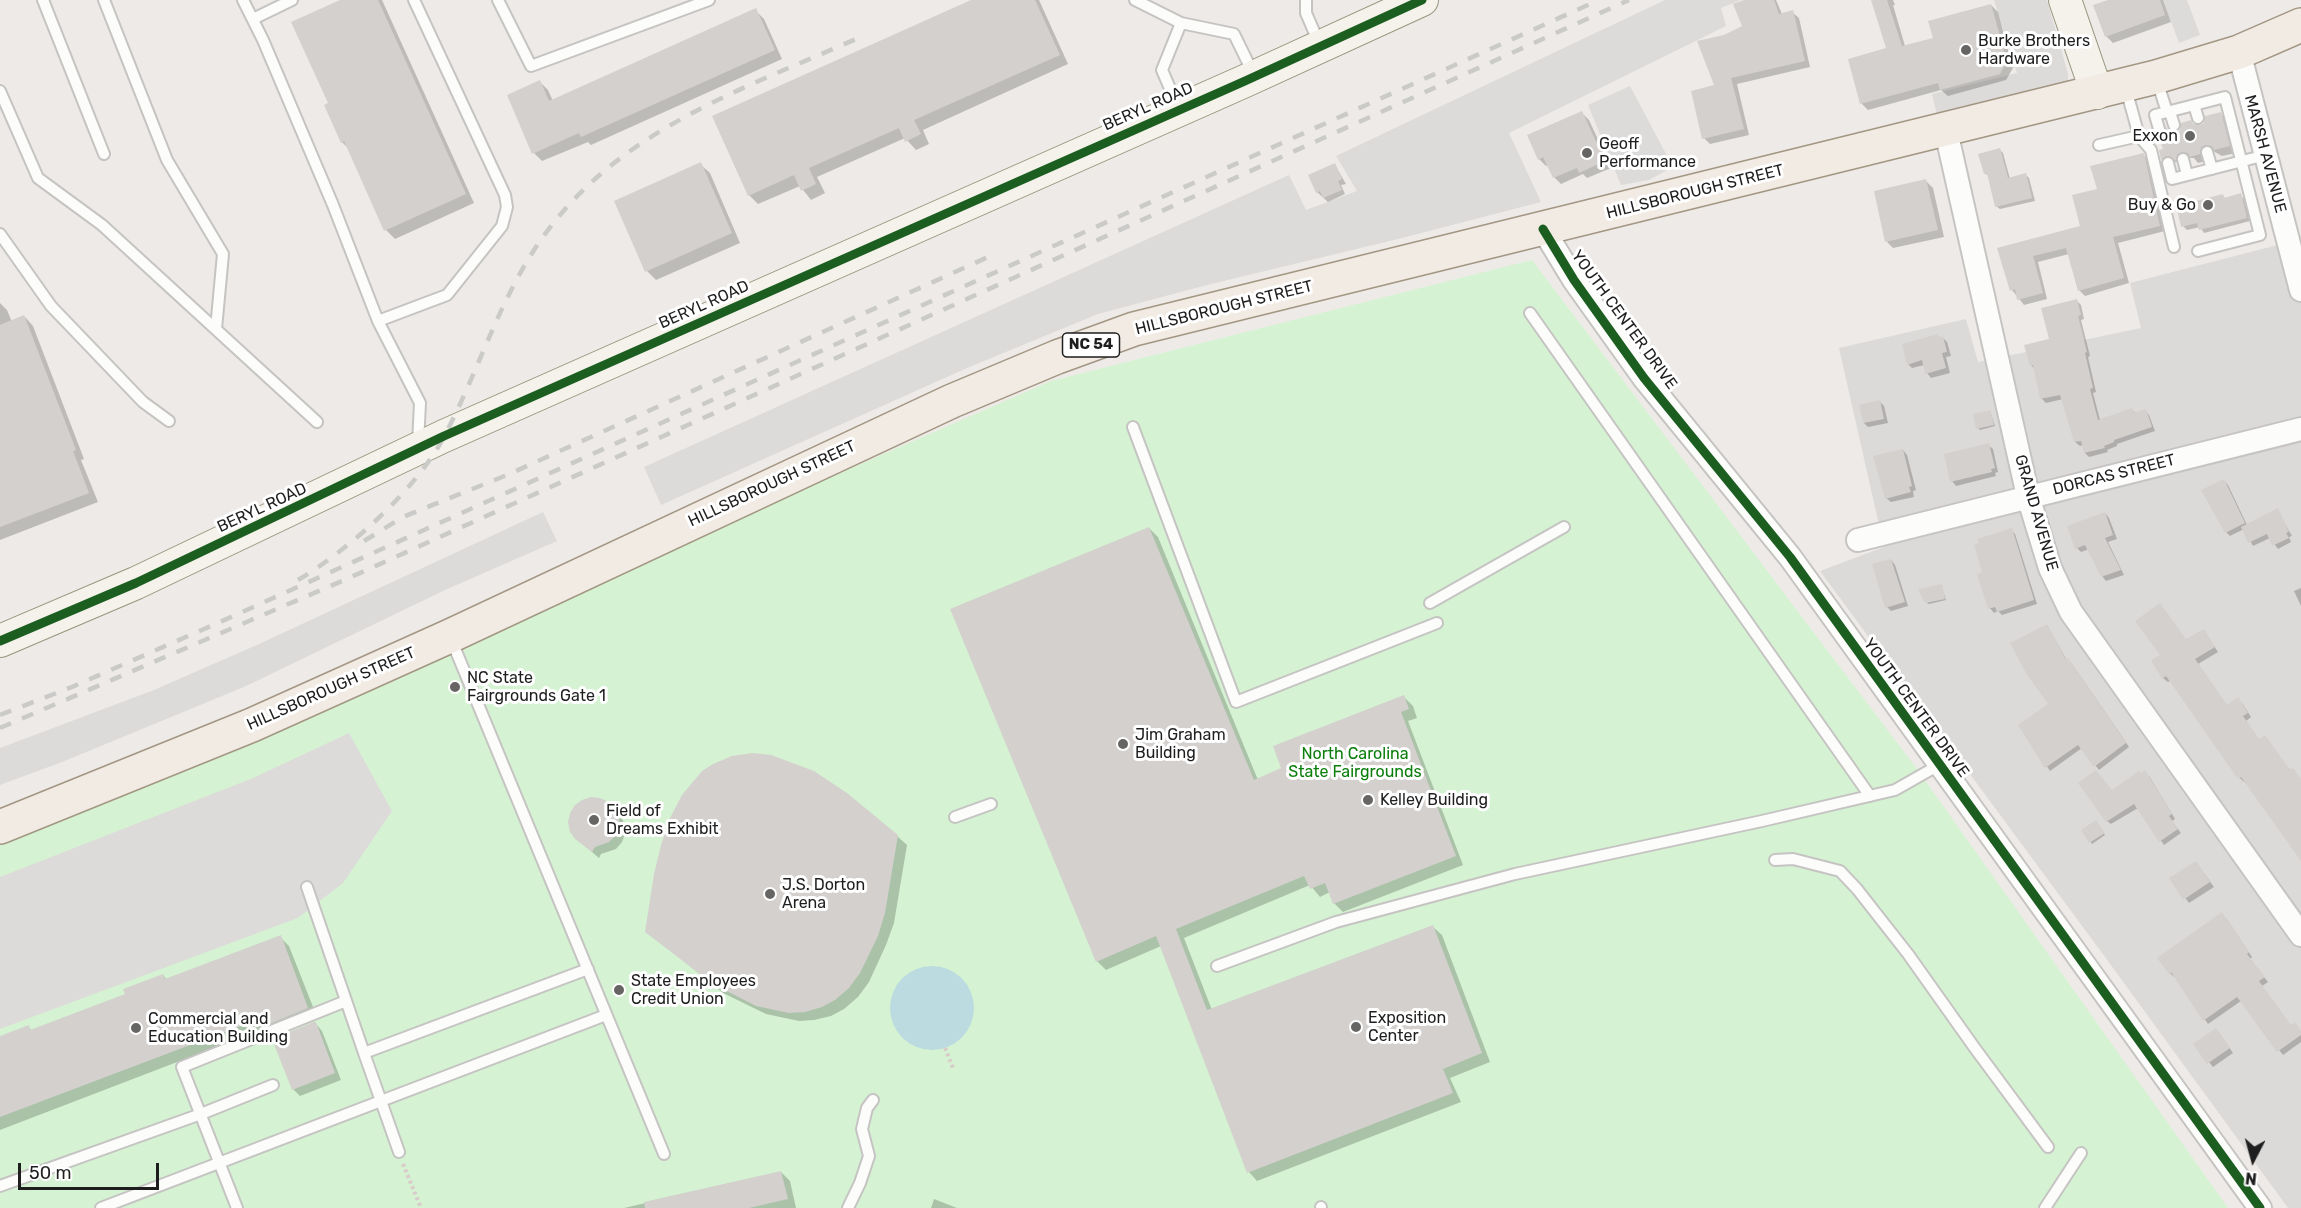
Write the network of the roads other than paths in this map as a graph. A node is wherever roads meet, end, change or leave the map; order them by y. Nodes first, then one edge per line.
1 (43, 0) edge
2 (104, 0) edge
3 (243, 0) edge
4 (292, 0) edge
5 (414, 0) edge
6 (498, 0) edge
7 (709, 0) edge
8 (1135, 0) edge
9 (1306, 0) edge
10 (1422, 0) edge
11 (2065, 0) edge
12 (253, 19) junction
13 (1181, 23) junction
14 (2301, 25) edge
15 (2301, 43) edge
16 (1321, 46) junction
17 (2239, 52) junction
18 (1255, 76) junction
19 (2156, 77) junction
20 (2111, 89) junction
21 (0, 92) edge
22 (2239, 103) junction
23 (2194, 105) junction
24 (1179, 110) junction
25 (2168, 112) junction
26 (2198, 118) dead end
27 (2174, 125) dead end
28 (2159, 129) dead end
29 (1946, 131) junction
30 (2139, 136) junction
31 (2099, 145) dead end
32 (2207, 152) dead end
33 (104, 154) dead end
34 (2266, 155) junction
35 (2183, 159) dead end
36 (2241, 161) junction
37 (2168, 163) dead end
38 (2212, 169) junction
39 (2187, 175) junction
40 (1543, 229) junction
41 (2272, 232) junction
42 (0, 234) edge
43 (2174, 247) dead end
44 (2198, 251) dead end
45 (2301, 290) edge
46 (1530, 313) dead end
47 (378, 321) junction
48 (216, 329) junction
49 (169, 421) dead end
50 (317, 422) dead end
51 (1133, 427) dead end
52 (2301, 429) edge
53 (417, 450) junction
54 (2028, 496) junction
55 (1564, 527) dead end
56 (1858, 540) dead end
57 (1430, 603) dead end
58 (1437, 623) dead end
59 (450, 636) junction
60 (0, 641) edge
61 (1939, 765) junction
62 (1870, 796) junction
63 (991, 804) dead end
64 (955, 817) dead end
65 (0, 827) edge
66 (1775, 860) dead end
67 (307, 887) dead end
68 (2301, 935) edge
69 (1217, 966) dead end
70 (588, 969) junction
71 (346, 1001) junction
72 (606, 1015) junction
73 (364, 1053) junction
74 (273, 1085) dead end
75 (873, 1100) dead end
76 (381, 1101) junction
77 (201, 1114) junction
78 (2048, 1147) dead end
79 (399, 1152) road end
80 (2081, 1153) dead end
81 (664, 1154) dead end
82 (218, 1163) junction
83 (0, 1186) edge
84 (101, 1208) edge
85 (237, 1208) edge
86 (848, 1208) edge
87 (2045, 1208) edge
88 (2260, 1208) edge

1 - 33 lane
2 - 48 lane
3 - 12 lane
4 - 12 lane
5 - 47 lane
6 - 7 lane
8 - 13 lane
9 - 16 lane
10 - 16 street, BERYL ROAD
11 - 20 street
12 - 47 lane
13 - 18 lane
13 - 24 lane
14 - 17 main road, HILLSBOROUGH STREET
15 - 17 street, NC 54
16 - 18 street, BERYL ROAD
17 - 19 main road, HILLSBOROUGH STREET / NC 54
17 - 22 street, MARSH AVENUE
18 - 24 street, BERYL ROAD
19 - 20 main road, HILLSBOROUGH STREET / NC 54
19 - 25 lane
20 - 29 main road, HILLSBOROUGH STREET / NC 54
20 - 30 lane
21 - 48 lane
22 - 23 lane
22 - 34 street, MARSH AVENUE
22 - 36 lane
23 - 25 lane
23 - 26 lane
24 - 53 street, BERYL ROAD
25 - 27 lane
25 - 28 lane
29 - 40 main road, HILLSBOROUGH STREET / NC 54
29 - 54 street, GRAND AVENUE
30 - 31 lane
30 - 43 lane
32 - 38 lane
34 - 36 lane
34 - 41 street, MARSH AVENUE
35 - 39 lane
36 - 38 lane
36 - 41 lane
37 - 39 lane
38 - 39 lane
40 - 59 main road, HILLSBOROUGH STREET / NC 54
40 - 61 street, YOUTH CENTER DRIVE
41 - 44 lane
41 - 45 street, MARSH AVENUE
42 - 49 lane
46 - 62 lane
47 - 53 lane
48 - 50 lane
51 - 58 lane
52 - 54 street, DORCAS STREET
53 - 60 street, BERYL ROAD
54 - 56 street, DORCAS STREET
54 - 68 street, GRAND AVENUE
55 - 57 lane
59 - 65 main road, HILLSBOROUGH STREET / NC 54
59 - 70 lane
61 - 62 lane
61 - 88 street, YOUTH CENTER DRIVE
62 - 69 lane
63 - 64 lane
66 - 78 lane
67 - 71 lane
70 - 72 lane
70 - 73 lane
71 - 73 lane
71 - 77 lane
72 - 76 lane
72 - 81 lane
73 - 76 lane
74 - 77 lane
75 - 86 lane
76 - 79 lane
76 - 82 lane
77 - 82 lane
77 - 83 lane
80 - 87 lane
82 - 84 lane
82 - 85 lane

